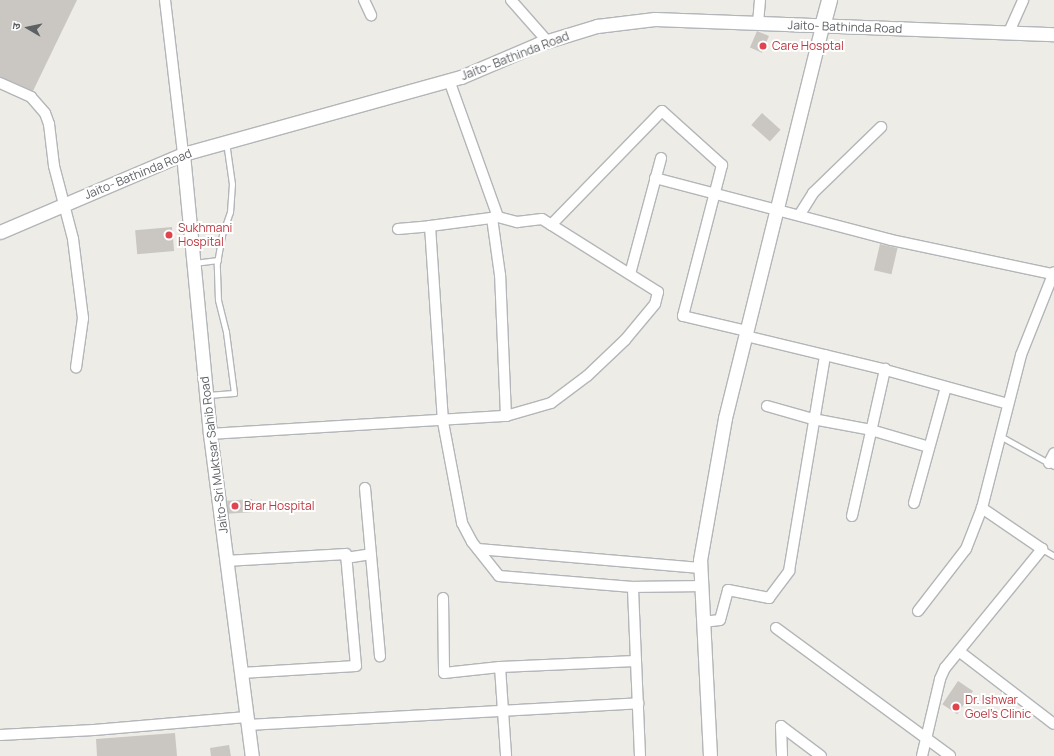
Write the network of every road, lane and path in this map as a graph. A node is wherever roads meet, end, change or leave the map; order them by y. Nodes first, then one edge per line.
1 (165, 0) edge
2 (364, 0) edge
3 (511, 0) edge
4 (760, 0) edge
5 (829, 0) edge
6 (1023, 0) edge
7 (371, 15) dead end
8 (758, 23) junction
9 (822, 26) junction
10 (1008, 32) junction
11 (1054, 34) edge
12 (548, 42) junction
13 (449, 80) junction
14 (0, 83) edge
15 (881, 127) dead end
16 (226, 142) junction
17 (183, 154) junction
18 (660, 158) dead end
19 (655, 178) junction
20 (714, 194) junction
21 (64, 204) junction
22 (778, 208) junction
23 (800, 214) junction
24 (495, 217) junction
25 (551, 225) junction
26 (430, 226) junction
27 (398, 229) dead end
28 (0, 232) edge
29 (218, 260) junction
30 (194, 263) junction
31 (1053, 273) edge
32 (630, 274) junction
33 (746, 334) junction
34 (825, 355) junction
35 (76, 368) dead end
36 (885, 369) junction
37 (946, 386) junction
38 (206, 395) junction
39 (1008, 404) junction
40 (767, 406) dead end
41 (506, 416) junction
42 (814, 419) junction
43 (442, 420) junction
44 (871, 430) junction
45 (210, 434) junction
46 (1000, 436) junction
47 (929, 447) junction
48 (1054, 453) edge
49 (1052, 464) edge
50 (365, 488) dead end
51 (914, 504) dead end
52 (982, 508) junction
53 (852, 516) dead end
54 (1042, 548) junction
55 (478, 549) junction
56 (371, 554) junction
57 (1054, 556) edge
58 (346, 558) junction
59 (226, 561) junction
60 (700, 568) junction
61 (701, 586) junction
62 (633, 587) junction
63 (443, 598) dead end
64 (918, 611) dead end
65 (703, 622) junction
66 (776, 628) dead end
67 (960, 652) junction
68 (380, 656) dead end
69 (636, 661) junction
70 (500, 667) junction
71 (241, 673) junction
72 (638, 702) junction
73 (503, 709) junction
74 (247, 721) junction
75 (1054, 724) edge
76 (0, 735) edge
77 (926, 740) junction
78 (252, 756) edge
79 (506, 756) edge
80 (640, 756) edge
81 (710, 756) edge
82 (782, 756) edge
83 (821, 756) edge
84 (922, 756) edge
85 (950, 756) edge

1 - 17 street
2 - 7 street
3 - 12 street
4 - 8 street
5 - 9 main road
6 - 10 street
8 - 9 street, Jaito- Bathinda Road
8 - 12 street, Jaito- Bathinda Road
9 - 10 street, Jaito- Bathinda Road
9 - 22 street
10 - 11 street, Jaito- Bathinda Road
12 - 13 street, Jaito- Bathinda Road
13 - 16 street, Jaito- Bathinda Road
13 - 24 street
14 - 21 street
15 - 23 street
16 - 17 street, Jaito- Bathinda Road
16 - 29 lane
17 - 21 street, Jaito- Bathinda Road
17 - 30 street, Jaito-Sri Muktsar Sahib Road
18 - 19 street
19 - 20 street
19 - 32 street
20 - 22 street
20 - 25 street
20 - 33 street
21 - 28 street, Jaito- Bathinda Road
21 - 35 street
22 - 23 street
22 - 33 street
23 - 31 street
24 - 25 street
24 - 26 street
24 - 41 street
25 - 32 street
26 - 27 street
26 - 43 street
29 - 30 lane
29 - 38 lane
30 - 38 street, Jaito-Sri Muktsar Sahib Road
31 - 39 street
32 - 41 street
33 - 34 street
33 - 60 street
34 - 36 street
34 - 42 street
36 - 37 street
36 - 44 street
37 - 39 street
37 - 47 street
38 - 45 street, Jaito-Sri Muktsar Sahib Road
39 - 46 street
40 - 42 street
41 - 43 street
42 - 44 street
42 - 65 street
43 - 45 street
43 - 55 street
44 - 47 street
44 - 53 street
45 - 59 street, Jaito-Sri Muktsar Sahib Road
46 - 49 lane
46 - 52 street
47 - 51 street
48 - 49 street
50 - 56 street
52 - 54 street
52 - 64 street
54 - 57 lane
54 - 67 street
55 - 60 street
55 - 62 street
56 - 58 street
56 - 68 street
58 - 59 street
58 - 71 street
59 - 71 street, Jaito-Sri Muktsar Sahib Road
60 - 61 street
61 - 62 street
61 - 65 street
62 - 69 street
63 - 70 street
65 - 81 street
66 - 77 street
67 - 75 street
67 - 77 street
69 - 70 street
69 - 72 street
70 - 73 street
71 - 74 street, Jaito-Sri Muktsar Sahib Road
72 - 73 street
72 - 80 street
73 - 74 street
73 - 79 street
74 - 76 street
74 - 78 street, Jaito-Sri Muktsar Sahib Road
77 - 84 street
77 - 85 street
82 - 83 street

